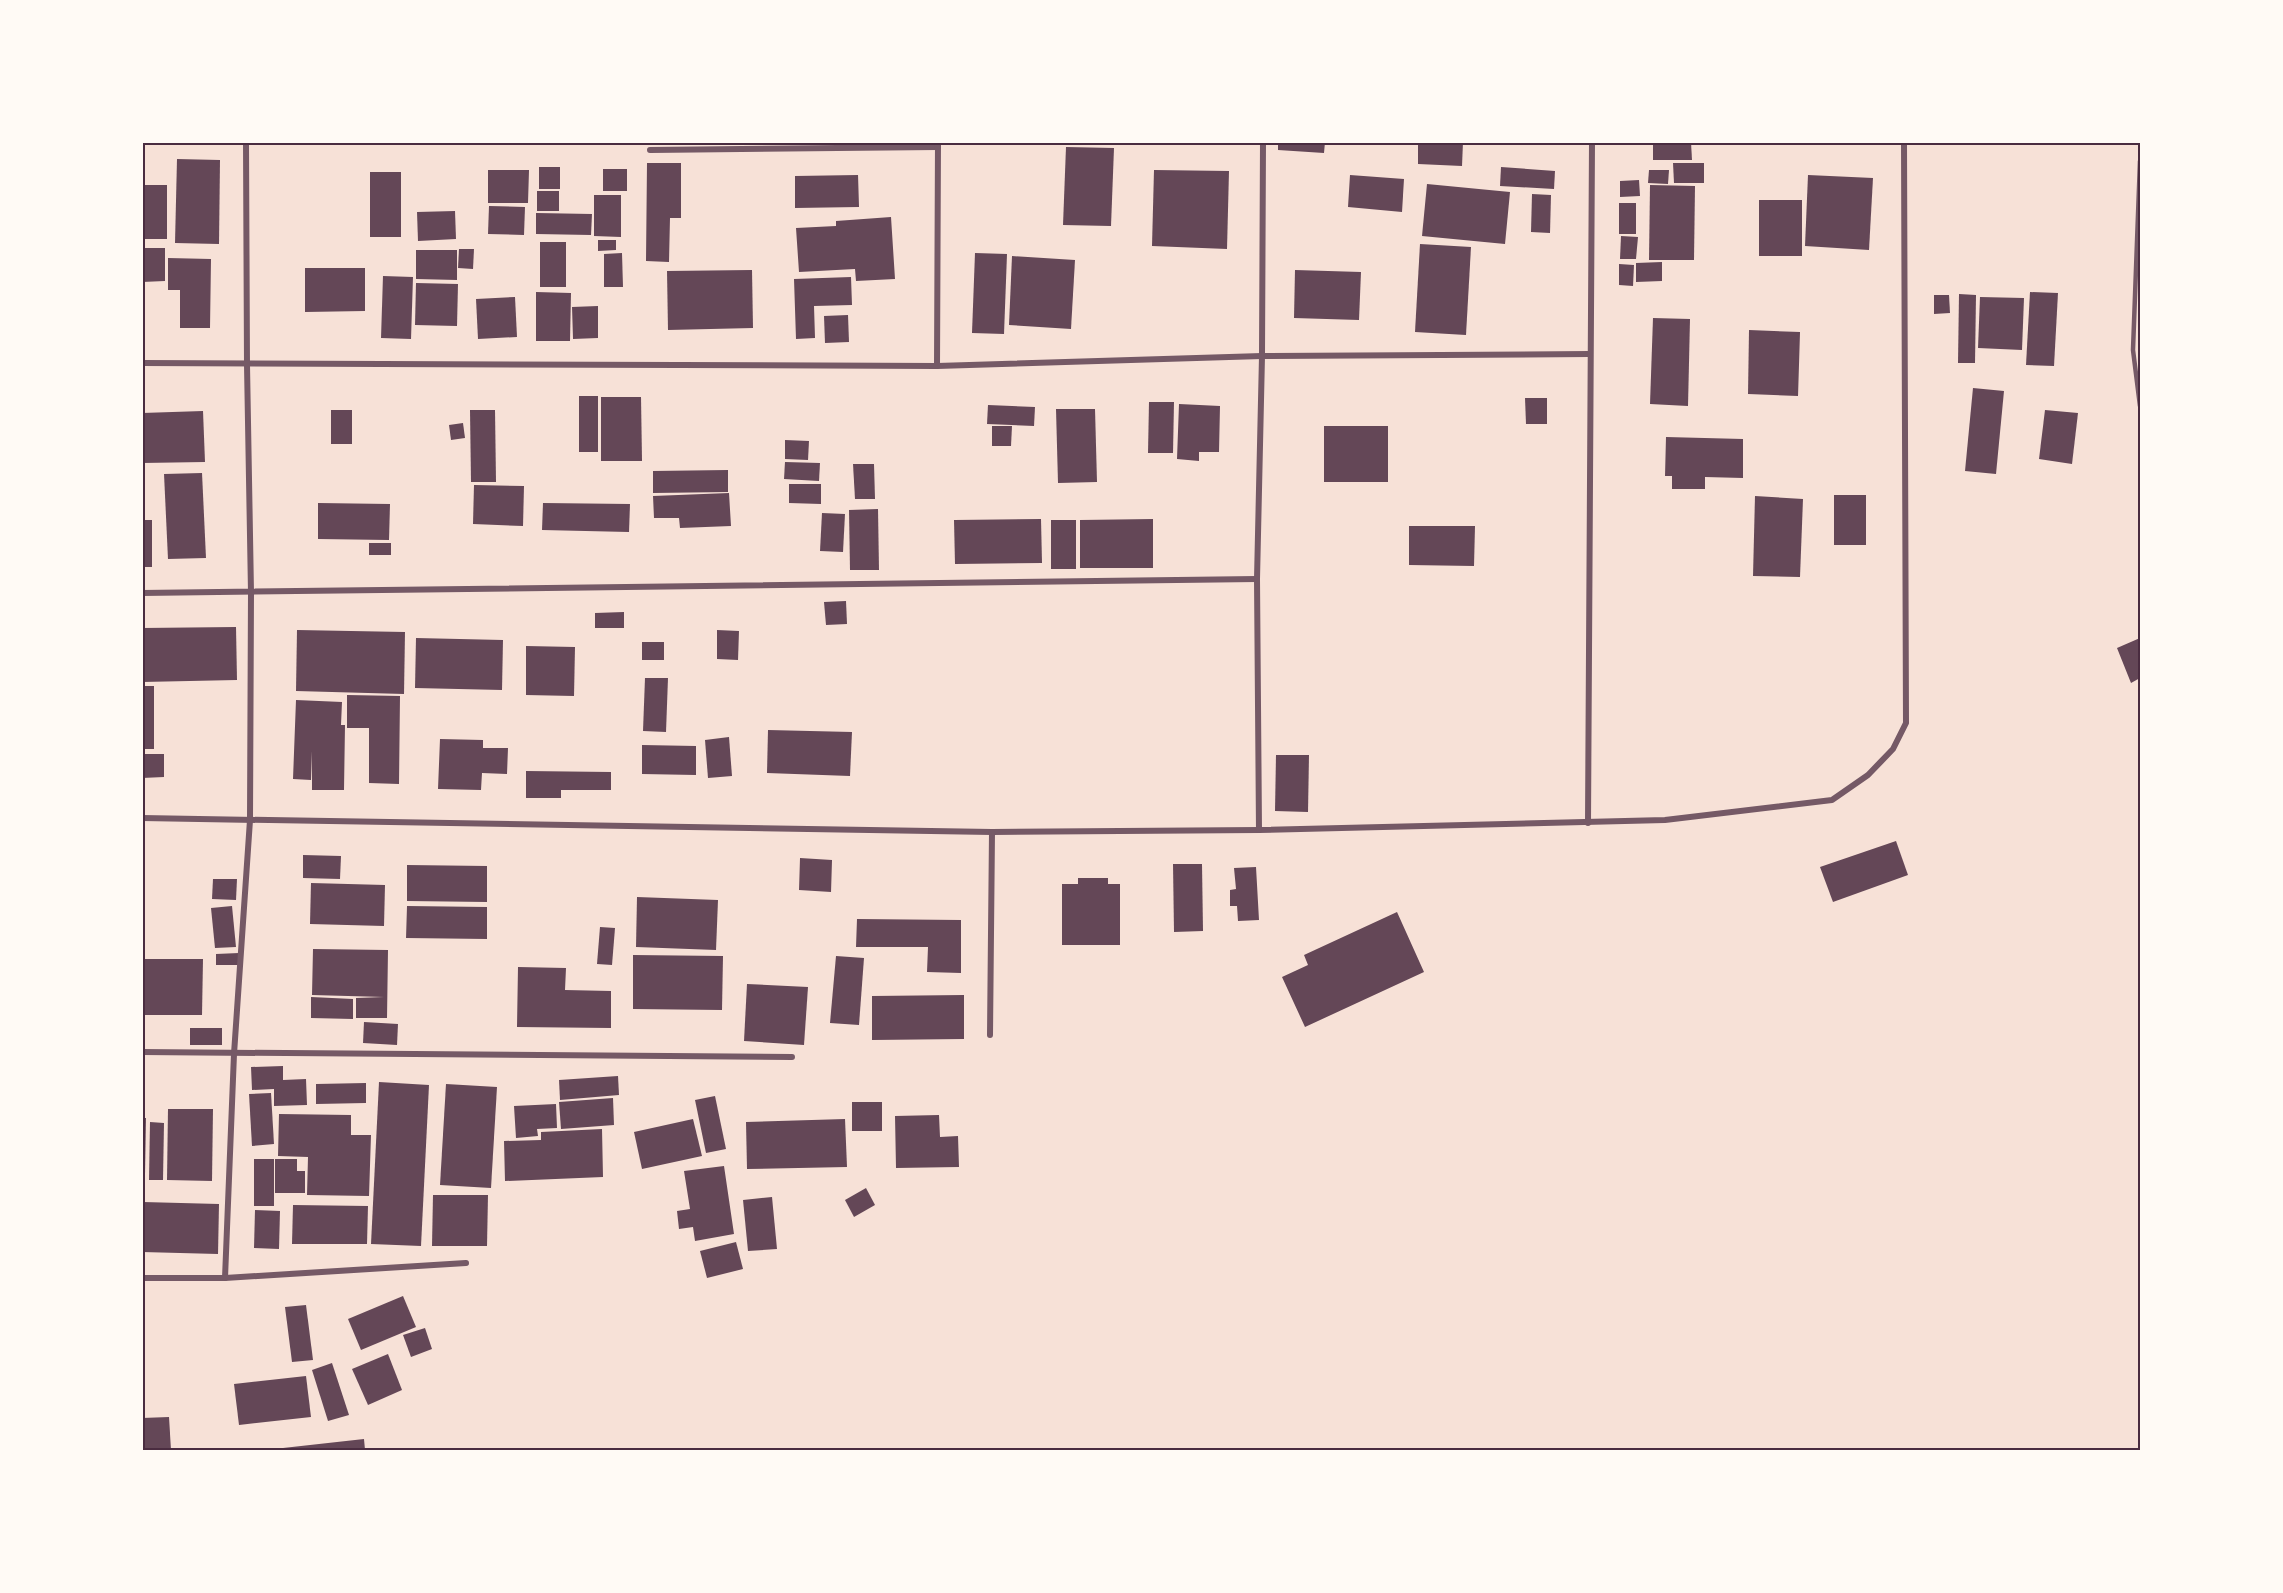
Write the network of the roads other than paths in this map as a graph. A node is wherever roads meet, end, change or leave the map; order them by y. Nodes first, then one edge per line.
1 (246, 142) edge
2 (1263, 142) edge
3 (1592, 142) edge
4 (1904, 142) edge
5 (938, 145) edge
6 (650, 150) dead end
7 (2140, 161) edge
8 (1590, 354) junction
9 (1262, 356) junction
10 (142, 363) edge
11 (247, 365) junction
12 (937, 366) junction
13 (2140, 405) edge
14 (1257, 579) junction
15 (251, 592) junction
16 (142, 593) edge
17 (142, 818) edge
18 (250, 820) junction
19 (1588, 823) junction
20 (1259, 830) junction
21 (992, 832) junction
22 (990, 1035) dead end
23 (142, 1052) edge
24 (234, 1054) junction
25 (792, 1057) dead end
26 (466, 1263) dead end
27 (142, 1278) edge
28 (225, 1278) junction

1 - 11 street
2 - 9 street
3 - 8 street
4 - 19 street
5 - 6 street
5 - 12 street
7 - 13 lane
8 - 9 street
8 - 19 street
9 - 12 street
9 - 14 street
10 - 11 street
11 - 12 street
11 - 15 street
14 - 15 street
14 - 20 street
15 - 16 street
15 - 18 street
17 - 18 street
18 - 21 street
18 - 24 street
19 - 20 street
20 - 21 street
21 - 22 street
23 - 24 street
24 - 25 street
24 - 28 street
26 - 28 street
27 - 28 street

